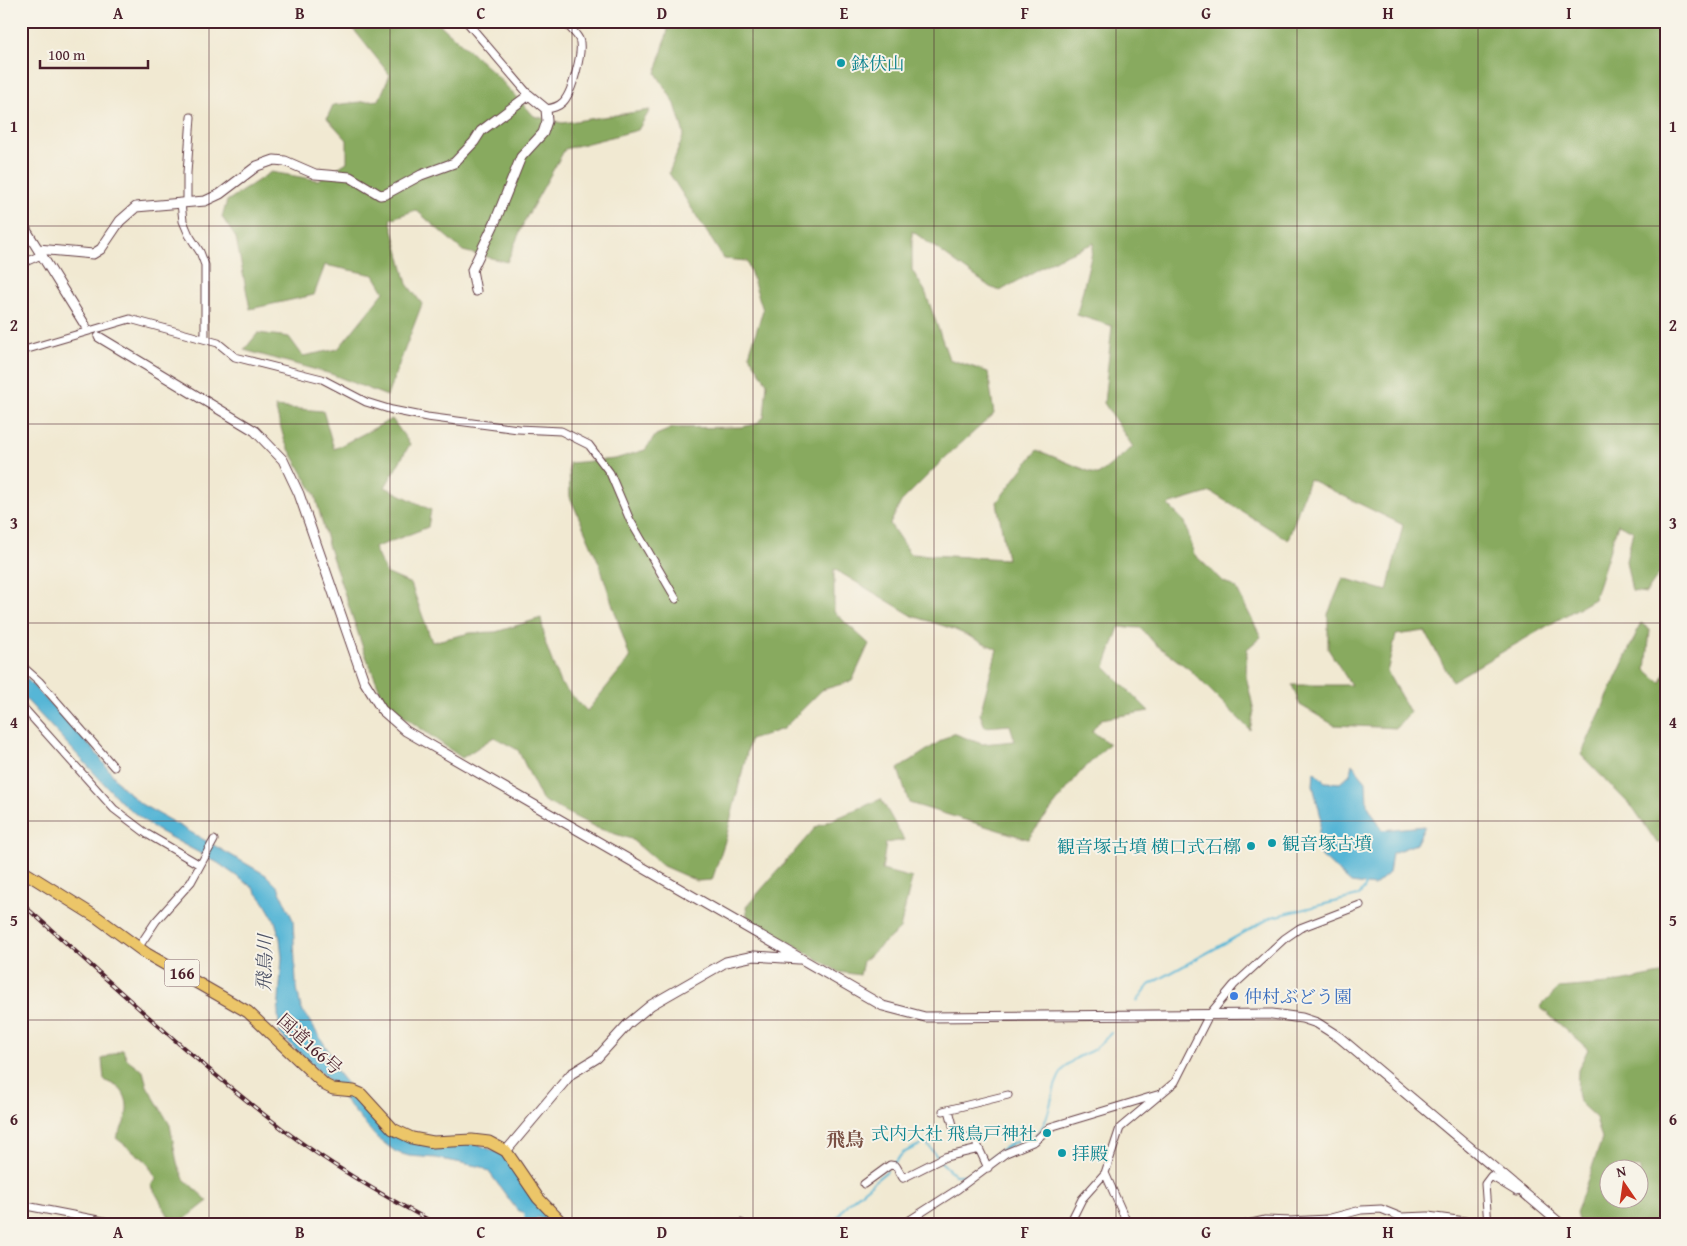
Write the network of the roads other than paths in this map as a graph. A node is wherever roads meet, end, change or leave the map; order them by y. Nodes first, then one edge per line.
1 (466, 21) edge
2 (563, 21) edge
3 (529, 95) junction
4 (546, 109) junction
5 (191, 117) dead end
6 (184, 202) junction
7 (21, 222) edge
8 (40, 252) junction
9 (21, 264) edge
10 (476, 291) dead end
11 (85, 326) dead end
12 (99, 338) dead end
13 (206, 339) junction
14 (21, 352) edge
15 (676, 599) dead end
16 (21, 665) edge
17 (21, 705) edge
18 (114, 767) dead end
19 (213, 842) dead end
20 (202, 862) junction
21 (21, 870) edge
22 (1360, 905) dead end
23 (138, 948) junction
24 (802, 960) junction
25 (1209, 1015) junction
26 (1162, 1094) junction
27 (1008, 1095) dead end
28 (978, 1149) junction
29 (506, 1151) junction
30 (986, 1165) junction
31 (1105, 1173) junction
32 (864, 1184) dead end
33 (1522, 1190) junction
34 (21, 1205) edge
35 (124, 1225) edge
36 (564, 1225) edge
37 (902, 1225) edge
38 (1069, 1225) edge
39 (1128, 1225) edge
40 (1243, 1225) edge
41 (1475, 1225) edge
42 (1488, 1225) edge
43 (1562, 1225) edge

1 - 3 street
2 - 4 street
3 - 4 street
3 - 6 street
4 - 10 street
5 - 6 street
6 - 8 street
6 - 13 street
7 - 8 street
8 - 9 street
8 - 11 street
12 - 24 street
13 - 14 street
13 - 15 street
16 - 18 street
17 - 20 street
19 - 20 street
20 - 23 street
21 - 23 highway, 国道166号 / 166
22 - 25 street
23 - 29 highway, 国道166号 / 166
24 - 25 street
24 - 29 street
25 - 26 street
25 - 33 street
26 - 30 street
26 - 31 street
27 - 28 street
28 - 30 street
28 - 32 street
29 - 36 highway
30 - 37 street
31 - 38 street
31 - 39 street
33 - 42 street
33 - 43 street
34 - 35 street
40 - 41 street

